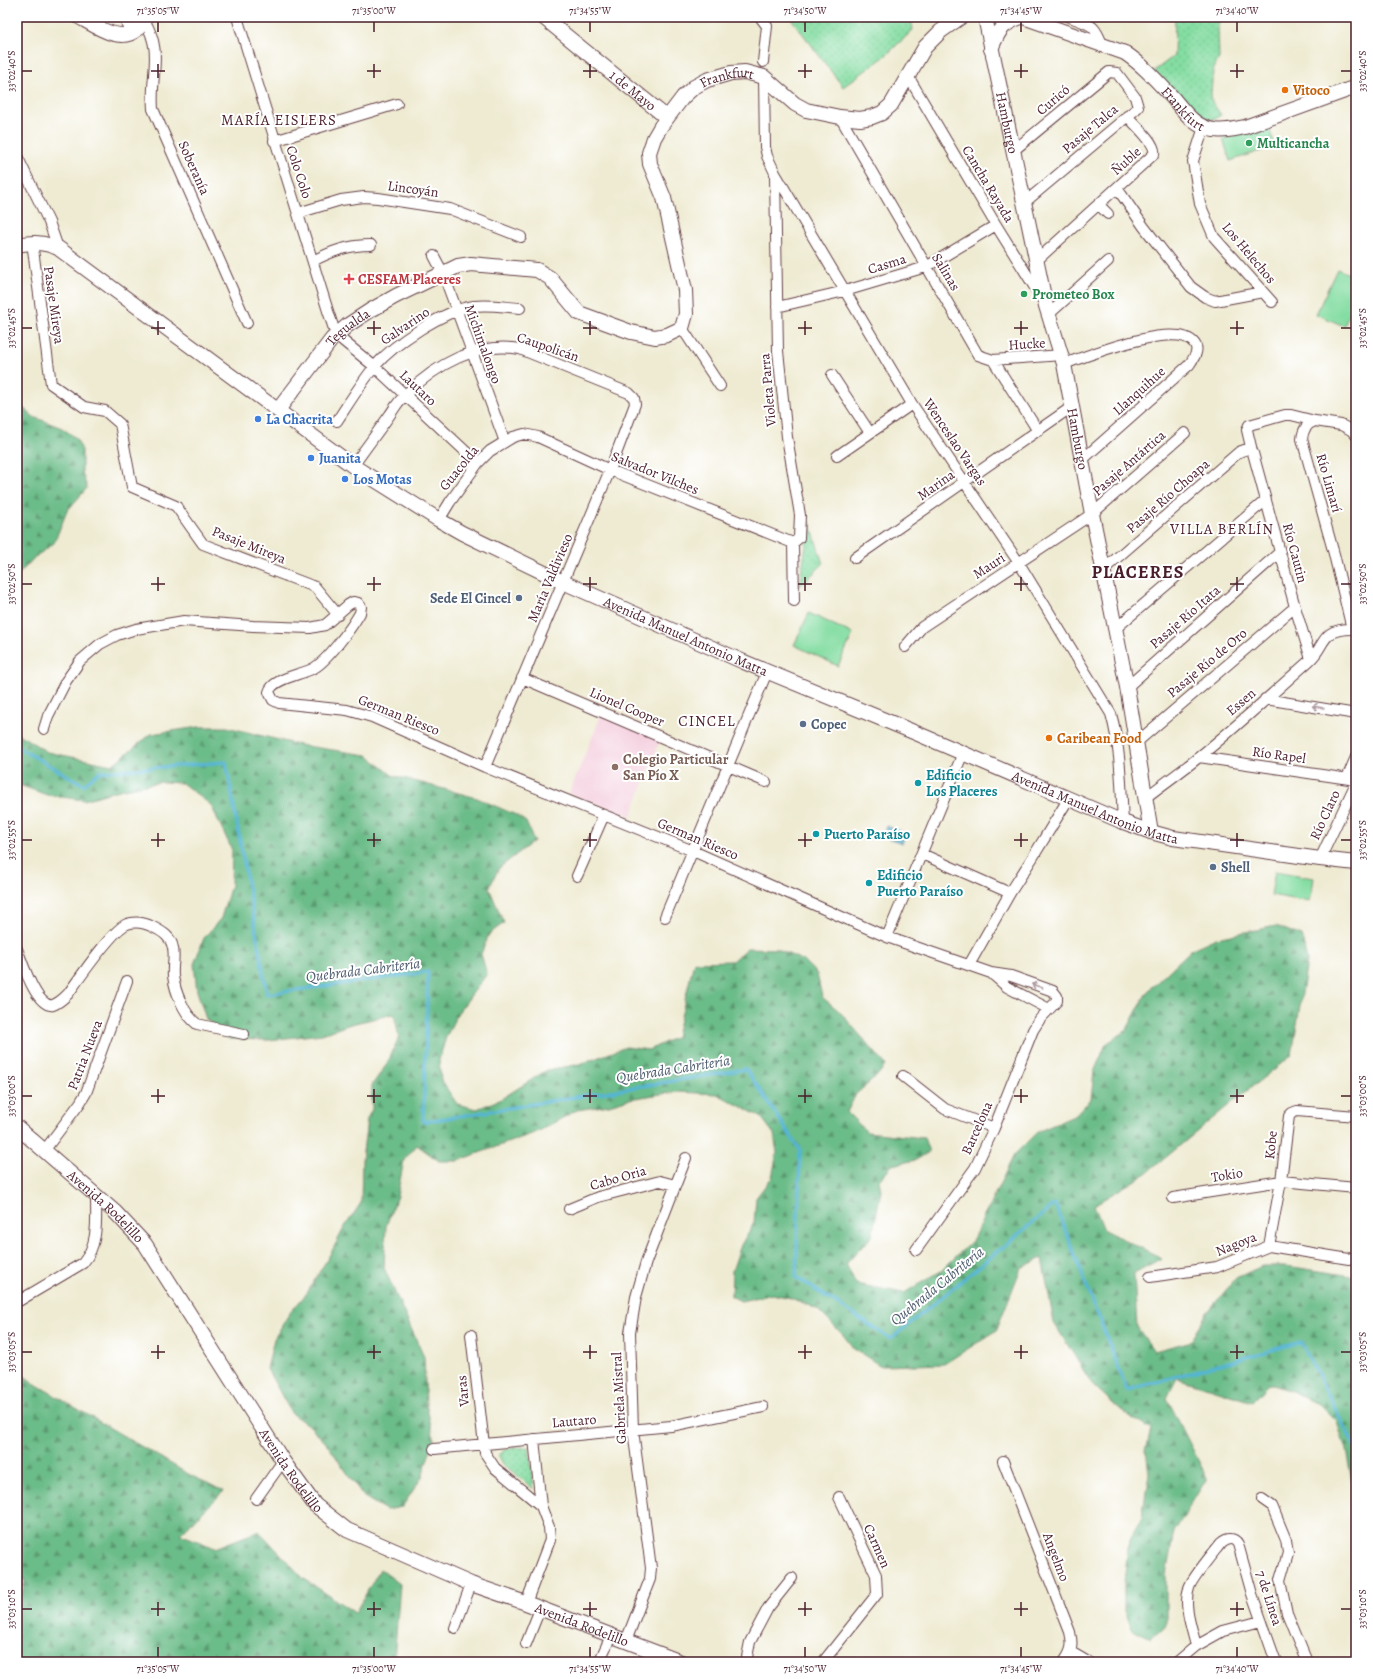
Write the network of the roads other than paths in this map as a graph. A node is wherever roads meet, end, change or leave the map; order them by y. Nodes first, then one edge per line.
1 (79, 17) edge
2 (124, 17) edge
3 (237, 17) edge
4 (543, 17) edge
5 (760, 17) edge
6 (962, 17) edge
7 (985, 17) edge
8 (1022, 17) edge
9 (1070, 17) edge
10 (144, 18) edge
11 (131, 34) junction
12 (1102, 44) junction
13 (991, 49) junction
14 (763, 62) dead end
15 (1111, 71) joint
16 (908, 76) junction
17 (764, 77) junction
18 (1356, 87) edge
19 (397, 104) dead end
20 (1128, 116) junction
21 (666, 117) junction
22 (840, 117) junction
23 (1204, 127) junction
24 (274, 141) junction
25 (1013, 151) junction
26 (17, 156) edge
27 (775, 173) junction
28 (1117, 188) junction
29 (1024, 203) junction
30 (1099, 205) junction
31 (298, 213) junction
32 (1108, 214) dead end
33 (996, 226) junction
34 (17, 234) edge
35 (521, 238) dead end
36 (32, 242) junction
37 (17, 245) edge
38 (370, 245) dead end
39 (58, 248) junction
40 (434, 256) dead end
41 (1036, 260) junction
42 (313, 261) junction
43 (1108, 261) dead end
44 (926, 267) junction
45 (443, 273) junction
46 (845, 291) junction
47 (1263, 292) junction
48 (1272, 302) dead end
49 (777, 307) junction
50 (520, 308) dead end
51 (1048, 310) junction
52 (456, 311) junction
53 (247, 322) dead end
54 (682, 328) junction
55 (336, 335) junction
56 (1188, 337) joint
57 (471, 352) junction
58 (993, 360) junction
59 (1063, 360) junction
60 (375, 367) junction
61 (832, 374) dead end
62 (720, 386) dead end
63 (405, 395) junction
64 (634, 398) joint
65 (912, 404) junction
66 (1073, 406) junction
67 (278, 410) junction
68 (337, 421) dead end
69 (1315, 421) junction
70 (1038, 431) junction
71 (870, 433) junction
72 (1185, 433) dead end
73 (1356, 435) edge
74 (507, 441) junction
75 (1252, 452) junction
76 (837, 456) dead end
77 (1082, 460) junction
78 (478, 463) junction
79 (353, 466) junction
80 (610, 470) junction
81 (965, 482) junction
82 (1266, 500) junction
83 (1092, 514) junction
84 (439, 520) junction
85 (793, 543) junction
86 (1280, 552) junction
87 (855, 558) dead end
88 (1019, 563) junction
89 (1103, 570) junction
90 (564, 582) junction
91 (794, 601) dead end
92 (1295, 607) junction
93 (338, 616) junction
94 (1115, 629) junction
95 (1354, 631) edge
96 (905, 647) dead end
97 (1311, 659) junction
98 (767, 672) junction
99 (522, 678) junction
100 (1127, 687) junction
101 (1265, 699) junction
102 (1356, 714) edge
103 (44, 729) dead end
104 (1137, 742) junction
105 (963, 753) junction
106 (1356, 756) edge
107 (1199, 757) junction
108 (728, 765) junction
109 (485, 767) junction
110 (1351, 779) edge
111 (766, 782) dead end
112 (1356, 783) edge
113 (1069, 798) junction
114 (1145, 798) junction
115 (604, 815) junction
116 (1123, 822) junction
117 (1151, 832) junction
118 (693, 851) junction
119 (922, 854) junction
120 (1320, 859) junction
121 (1356, 863) edge
122 (577, 876) dead end
123 (1010, 892) junction
124 (665, 916) dead end
125 (887, 937) junction
126 (17, 949) edge
127 (969, 965) junction
128 (991, 973) junction
129 (127, 982) dead end
130 (1050, 1009) junction
131 (244, 1034) dead end
132 (903, 1076) dead end
133 (1356, 1116) edge
134 (17, 1127) edge
135 (994, 1128) junction
136 (44, 1151) junction
137 (686, 1158) dead end
138 (1281, 1181) junction
139 (675, 1185) junction
140 (1356, 1188) edge
141 (96, 1196) junction
142 (1173, 1198) dead end
143 (569, 1209) dead end
144 (1269, 1246) junction
145 (916, 1250) dead end
146 (1356, 1256) edge
147 (1150, 1277) dead end
148 (17, 1302) edge
149 (471, 1335) dead end
150 (763, 1407) dead end
151 (633, 1430) junction
152 (534, 1439) junction
153 (483, 1444) junction
154 (434, 1448) dead end
155 (283, 1461) junction
156 (1003, 1461) dead end
157 (839, 1497) dead end
158 (256, 1499) dead end
159 (1262, 1499) dead end
160 (541, 1506) junction
161 (792, 1578) dead end
162 (471, 1584) junction
163 (526, 1603) junction
164 (540, 1609) junction
165 (1261, 1621) junction
166 (455, 1628) dead end
167 (611, 1636) junction
168 (626, 1641) junction
169 (526, 1644) dead end
170 (1196, 1646) junction
171 (1071, 1652) junction
172 (599, 1662) edge
173 (681, 1662) edge
174 (746, 1662) edge
175 (822, 1662) edge
176 (1064, 1662) edge
177 (1088, 1662) edge
178 (1177, 1662) edge
179 (1276, 1662) edge
180 (1307, 1662) edge

1 - 11 street
2 - 11 street
3 - 24 street, Colo Colo
4 - 21 street, 1 de Mayo
5 - 14 street
6 - 16 street, Frankfurt
7 - 13 street, Hamburgo
8 - 12 street, Frankfurt
8 - 13 street
9 - 12 street
10 - 11 street
10 - 53 street, Soberanía
12 - 23 street, Frankfurt
13 - 25 street, Hamburgo
15 - 20 street, Pasaje Talca
15 - 25 street, Curicó
16 - 22 street, Frankfurt
16 - 33 street, Cancha Rayada
17 - 21 street, Frankfurt
17 - 22 street, Frankfurt
17 - 27 street, Wenceslao Vargas
18 - 23 street, Frankfurt
19 - 24 street
20 - 28 street, Ñuble
20 - 29 street, Pasaje Talca
21 - 54 street, Frankfurt
22 - 44 street, Salinas
23 - 47 street, Los Helechos
24 - 31 street, Colo Colo
25 - 29 street, Hamburgo
26 - 39 street
27 - 46 street, Wenceslao Vargas
27 - 49 street, Violeta Parra
28 - 30 street, Ñuble
28 - 47 street
29 - 41 street, Hamburgo
30 - 32 street
30 - 41 street, Ñuble
31 - 35 street, Lincoyán
31 - 42 street, Colo Colo
33 - 44 street, Casma
33 - 51 street, Cancha Rayada
34 - 36 street
36 - 37 street, Avenida Manuel Antonio Matta
36 - 39 street, Avenida Manuel Antonio Matta
36 - 93 street, Pasaje Mireya
38 - 42 street
39 - 67 street, Avenida Manuel Antonio Matta
40 - 45 street, Michimalongo
41 - 51 street, Hamburgo
42 - 55 street, Colo Colo
43 - 51 street
44 - 46 street, Casma
44 - 58 street, Salinas
45 - 52 street, Michimalongo
45 - 54 street
45 - 55 street, Tegualda
46 - 49 street, Casma
46 - 65 street, Wenceslao Vargas
47 - 48 street, Los Helechos
49 - 85 street, Violeta Parra
50 - 52 street, Galvarino
51 - 59 street, Hamburgo
52 - 57 street, Michimalongo
52 - 60 street, Galvarino
54 - 62 street
55 - 60 street, Lautaro
55 - 67 street, Tegualda
56 - 59 street, Hucke
56 - 77 street, Llanquihue
57 - 63 street, Caupolicán
57 - 64 street, Caupolicán
57 - 74 street, Michimalongo
58 - 59 street, Hucke
58 - 70 street
59 - 66 street, Hamburgo
60 - 63 street, Lautaro
60 - 68 street, Galvarino
61 - 71 street
63 - 78 street, Lautaro
63 - 79 street, Caupolicán
64 - 80 street, María Valdivieso
65 - 71 street
65 - 81 street, Wenceslao Vargas
66 - 70 street, Marina
66 - 77 street, Hamburgo
67 - 79 street, Avenida Manuel Antonio Matta
69 - 73 street
69 - 75 street, Río Cautin
69 - 95 street, Río Limarí
70 - 81 street, Marina
71 - 76 street
72 - 83 street, Pasaje Antártica
74 - 78 street, Guacolda
74 - 80 street, Salvador Vilches
75 - 82 street, Río Cautin
75 - 89 street, Pasaje Río Choapa
77 - 83 street, Hamburgo
78 - 84 street, Guacolda
79 - 84 street, Avenida Manuel Antonio Matta
80 - 85 street, Salvador Vilches
80 - 90 street, María Valdivieso
81 - 87 street, Marina
81 - 88 street, Wenceslao Vargas
82 - 86 street, Río Cautin
82 - 94 street
83 - 88 street, Mauri
83 - 89 street, Hamburgo
84 - 90 street, Avenida Manuel Antonio Matta
85 - 91 street, Violeta Parra
86 - 92 street, Río Cautin
86 - 100 street, Pasaje Río Itata
88 - 96 street, Mauri
88 - 116 street, Wenceslao Vargas
89 - 94 street, Hamburgo
90 - 98 street, Avenida Manuel Antonio Matta
90 - 99 street, María Valdivieso
92 - 97 street, Río Cautin
92 - 104 street, Pasaje Río de Oro
93 - 103 street, German Riesco
93 - 109 street, German Riesco
94 - 100 street, Hamburgo
95 - 97 street, Essen
97 - 101 street, Essen
98 - 105 street, Avenida Manuel Antonio Matta
98 - 108 street
99 - 108 street, Lionel Cooper
99 - 109 street, María Valdivieso
100 - 104 street, Hamburgo
102 -> 101 street
101 - 107 street, Essen
104 - 114 street, Hamburgo
105 - 113 street, Avenida Manuel Antonio Matta
105 - 119 street
106 - 110 street, Río Claro
107 - 110 street, Río Rapel
107 - 114 street, Essen
108 - 111 street, Lionel Cooper
108 - 118 street
109 - 115 street, German Riesco
112 - 120 street, Río Claro
113 - 116 street, Avenida Manuel Antonio Matta
113 - 123 street
114 - 117 street, Hamburgo
115 - 118 street, German Riesco
115 - 122 street
116 - 117 street, Avenida Manuel Antonio Matta
117 - 120 street, Avenida Manuel Antonio Matta
118 - 124 street
118 - 125 street, German Riesco
119 - 123 street
119 - 125 street
120 - 121 street, Avenida Manuel Antonio Matta
123 - 127 street
125 - 127 street, German Riesco
126 - 131 street
127 - 128 street, German Riesco
128 - 130 street, German Riesco
130 -> 128 street, German Riesco
129 - 136 street, Patria Nueva
130 - 135 street, Barcelona
132 - 135 street
133 - 138 street, Kobe
134 - 136 street, Avenida Rodelillo
135 - 145 street, Barcelona
136 - 141 street, Avenida Rodelillo
137 - 139 street, Gabriela Mistral
138 - 140 street, Tokio
138 - 142 street, Tokio
138 - 144 street, Kobe
139 - 143 street, Cabo Oria
139 - 151 street, Gabriela Mistral
141 - 148 street
141 - 155 street, Avenida Rodelillo
144 - 146 street, Nagoya
144 - 147 street, Nagoya
149 - 153 street, Varas
150 - 151 street, Lautaro
151 - 152 street, Lautaro
151 - 168 street, Gabriela Mistral
152 - 153 street, Lautaro
152 - 160 street
153 - 154 street, Lautaro
153 - 160 street, Varas
155 - 158 street
155 - 162 street, Avenida Rodelillo
156 - 171 street, Angelmo
157 - 175 street, Carmen
159 - 180 street
160 - 163 street
161 - 174 street
162 - 163 street, Avenida Rodelillo
162 - 166 street
163 - 164 street, Avenida Rodelillo
164 - 167 street, Avenida Rodelillo
164 - 169 street
165 - 170 street
165 - 170 street, 7 de Línea
165 - 179 street, 7 de Línea
167 - 168 street, Avenida Rodelillo
167 - 172 street
168 - 173 street, Avenida Rodelillo
170 - 178 street
171 - 176 street
171 - 177 street

